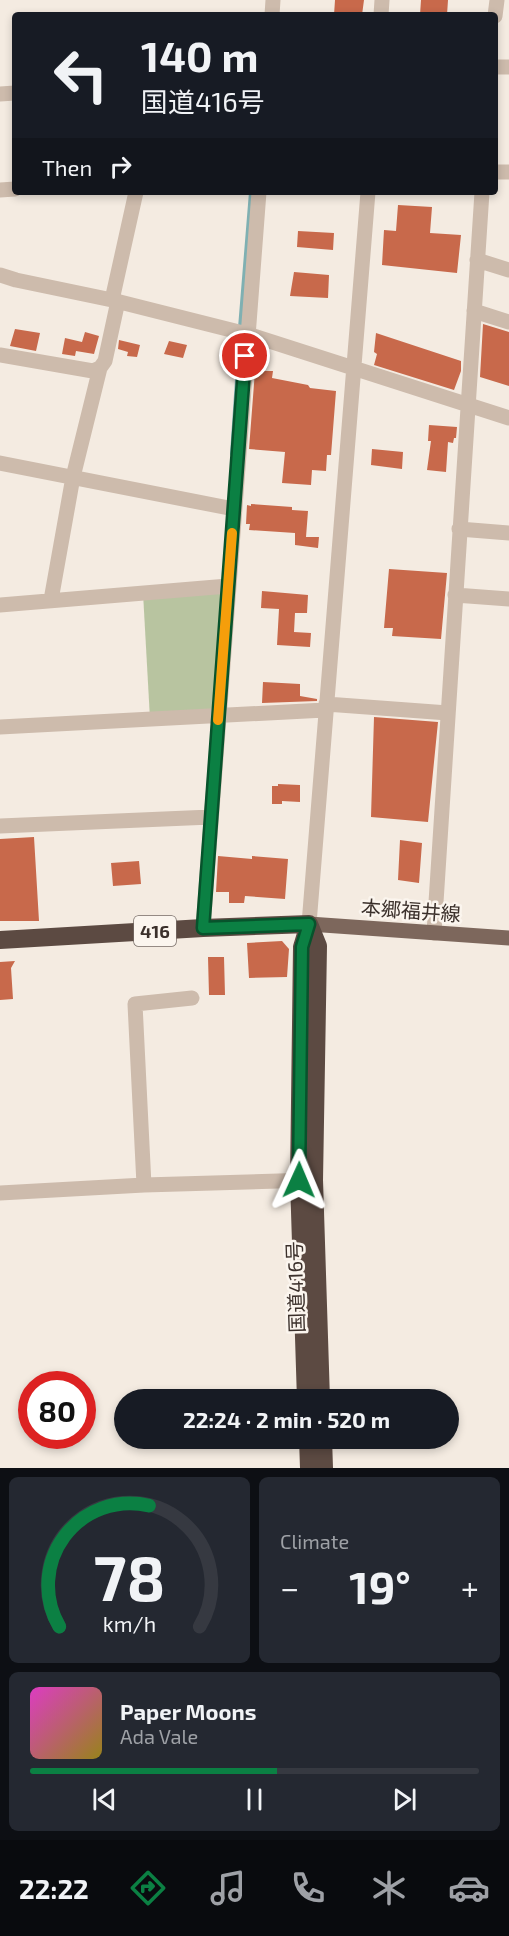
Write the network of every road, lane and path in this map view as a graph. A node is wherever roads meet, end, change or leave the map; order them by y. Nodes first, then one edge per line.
1 (135, 195) edge
2 (259, 195) edge
3 (368, 195) edge
4 (482, 195) edge
5 (477, 260) junction
6 (509, 270) edge
7 (0, 275) edge
8 (115, 301) junction
9 (474, 311) junction
10 (509, 322) edge
11 (247, 334) junction
12 (0, 355) edge
13 (100, 368) junction
14 (353, 369) junction
15 (467, 405) junction
16 (509, 418) edge
17 (0, 463) edge
18 (73, 477) junction
19 (234, 508) junction
20 (459, 528) junction
21 (509, 532) edge
22 (228, 586) junction
23 (455, 594) junction
24 (509, 599) edge
25 (51, 600) junction
26 (0, 604) edge
27 (326, 707) junction
28 (448, 713) junction
29 (219, 716) junction
30 (0, 727) edge
31 (211, 817) junction
32 (0, 826) edge
33 (309, 924) junction
34 (203, 928) junction
35 (434, 933) junction
36 (509, 938) edge
37 (0, 940) edge
38 (192, 998) dead end
39 (307, 1180) junction
40 (144, 1185) junction
41 (0, 1193) edge
42 (306, 1389) edge
43 (320, 1389) edge
44 (308, 1449) edge
45 (323, 1449) edge
46 (309, 1468) edge
47 (324, 1468) edge

1 - 8 street
2 - 11 street
3 - 14 street
4 - 5 street
5 - 6 street
5 - 9 street
7 - 8 street
8 - 11 street
8 - 13 street
9 - 10 street
9 - 15 street
11 - 14 street
11 - 19 street
12 - 13 street
13 - 18 street
14 - 15 street
14 - 27 street
15 - 16 street
15 - 20 street
17 - 18 street
18 - 19 street
18 - 25 street
19 - 22 street
20 - 21 street
20 - 23 street
22 - 25 street
22 - 29 street
23 - 24 street
23 - 28 street
25 - 26 street
27 - 28 street
27 - 29 street
27 - 33 street
28 - 35 street
29 - 30 street
29 - 31 street
31 - 32 street
31 - 34 street
33 - 34 highway, 416
33 - 35 main road, 本郷福井線
33 - 39 highway, 国道416号
34 - 37 highway, 416
35 - 36 main road, 本郷福井線
38 - 40 street
39 - 40 street
39 - 42 highway, 国道416号
39 - 43 highway, 国道416号
40 - 41 street
44 - 46 highway
45 - 47 highway

